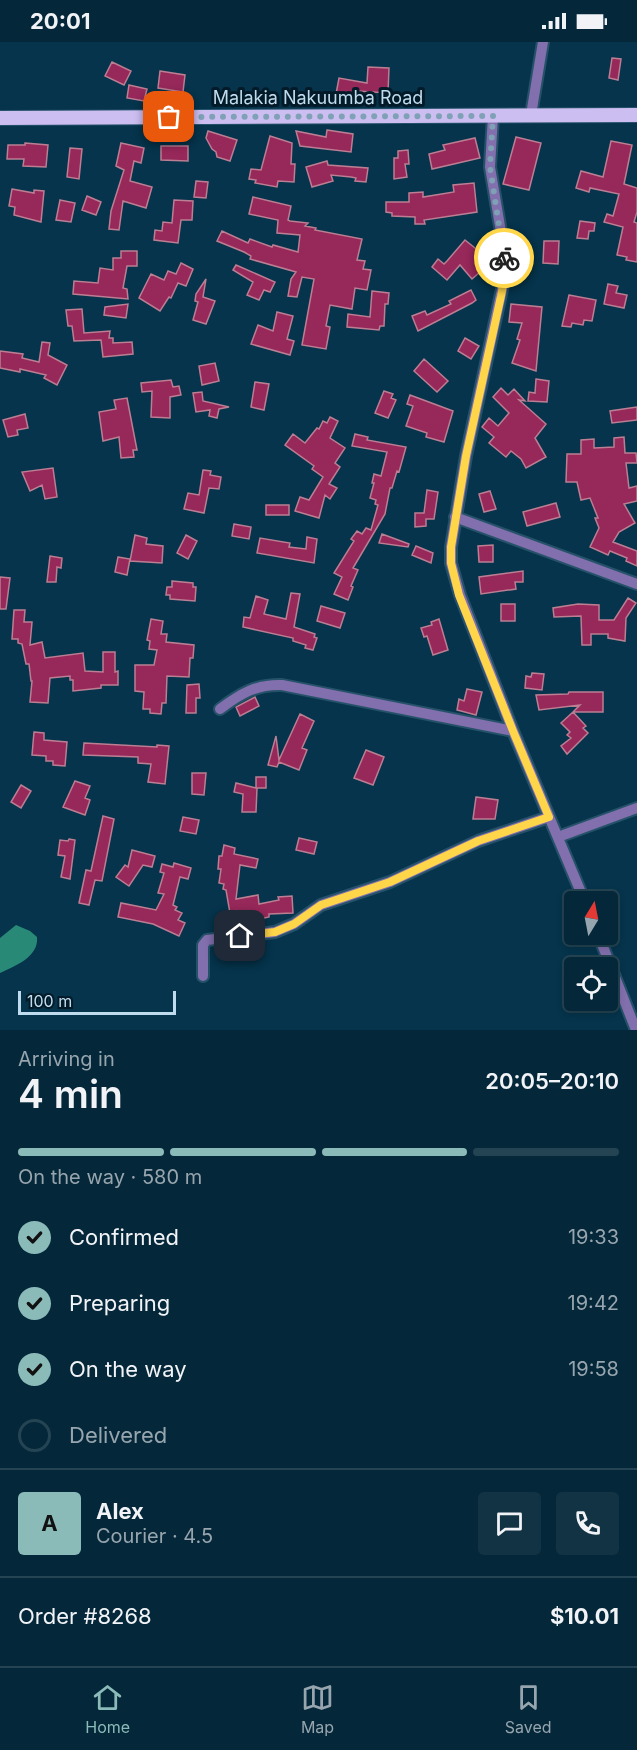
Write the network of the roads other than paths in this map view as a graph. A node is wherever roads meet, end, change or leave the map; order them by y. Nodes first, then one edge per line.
1 (543, 42) edge
2 (531, 115) junction
3 (637, 115) edge
4 (493, 116) junction
5 (0, 118) edge
6 (455, 517) junction
7 (637, 584) edge
8 (220, 709) dead end
9 (513, 731) junction
10 (637, 808) edge
11 (549, 817) junction
12 (558, 837) junction
13 (580, 891) edge
14 (602, 945) edge
15 (203, 976) dead end
16 (636, 1030) edge

1 - 2 street
2 - 3 main road, Malakia Nakuumba Road
2 - 4 main road, Malakia Nakuumba Road
4 - 5 main road, Malakia Nakuumba Road
4 - 6 street
6 - 7 street
6 - 9 street
8 - 9 street
9 - 11 street
10 - 12 street
11 - 12 street
11 - 15 street
12 - 13 street
14 - 16 street

